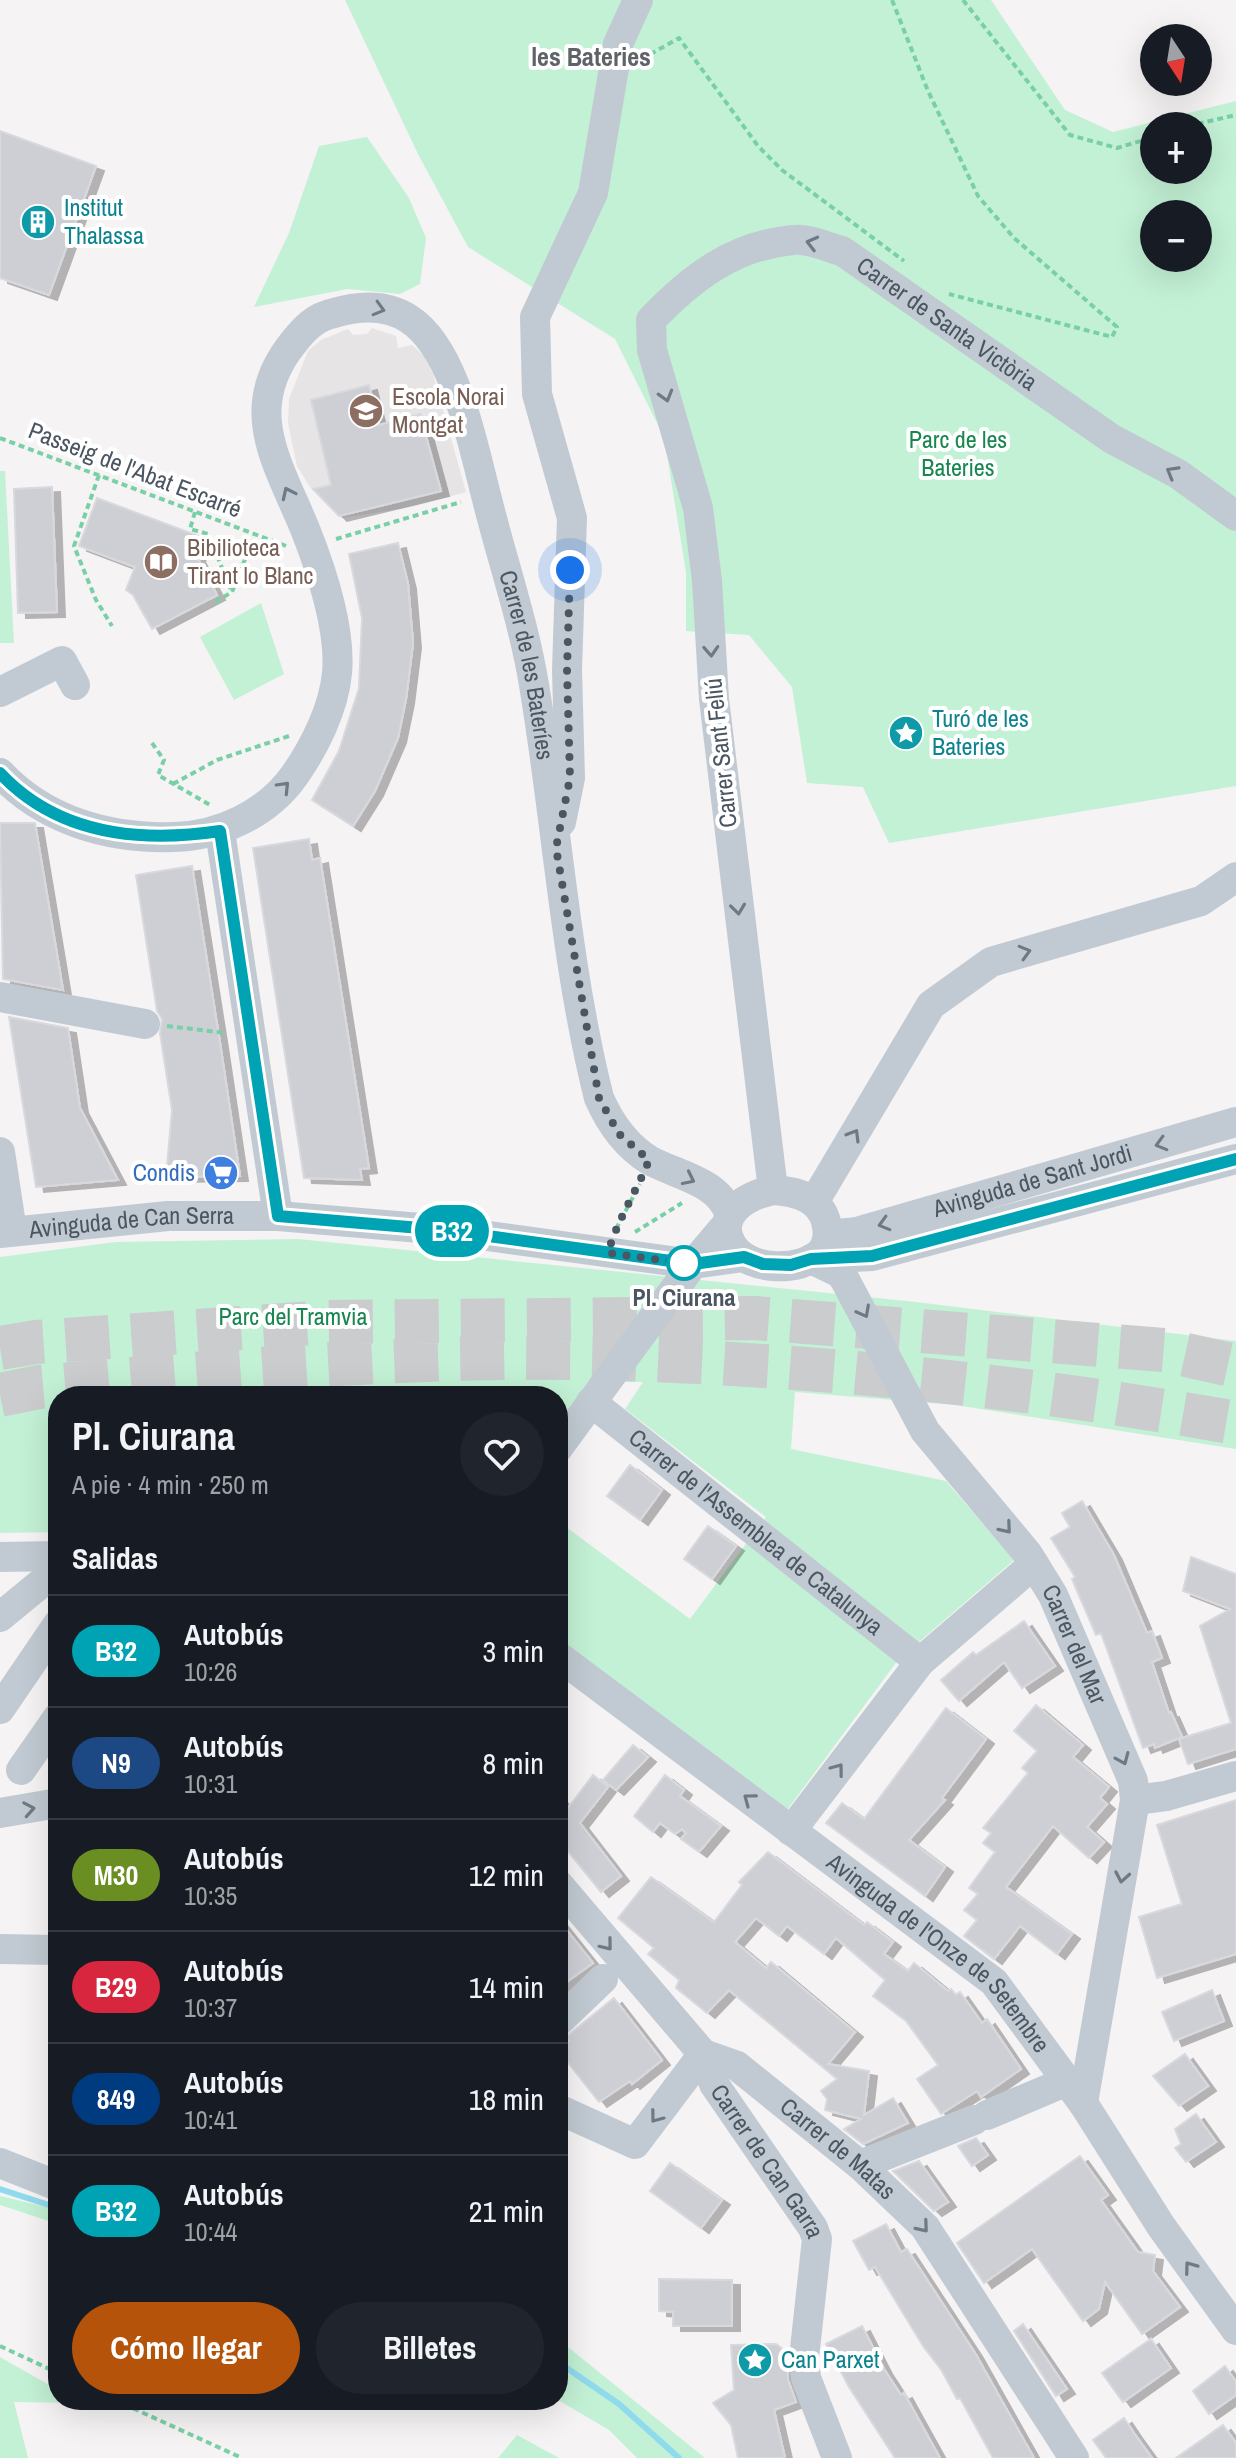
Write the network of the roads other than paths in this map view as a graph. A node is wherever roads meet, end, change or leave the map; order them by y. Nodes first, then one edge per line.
1 (638, 0) edge
2 (651, 320) joint
3 (1236, 516) edge
4 (75, 685) dead end
5 (17, 687) edge
6 (0, 773) edge
7 (229, 826) junction
8 (556, 848) junction
9 (1236, 877) edge
10 (0, 997) edge
11 (145, 1024) road end
12 (1236, 1122) edge
13 (0, 1152) edge
14 (1236, 1159) edge
15 (773, 1190) junction
16 (814, 1202) junction
17 (278, 1216) junction
18 (728, 1218) junction
19 (6, 1232) edge
20 (820, 1247) junction
21 (744, 1257) junction
22 (693, 1264) junction
23 (591, 1402) junction
24 (568, 1434) edge
25 (0, 1557) edge
26 (1034, 1564) junction
27 (48, 1567) edge
28 (48, 1570) edge
29 (0, 1576) edge
30 (48, 1576) edge
31 (0, 1617) edge
32 (48, 1639) edge
33 (920, 1662) junction
34 (568, 1664) edge
35 (0, 1709) edge
36 (48, 1731) edge
37 (21, 1770) dead end
38 (1236, 1776) edge
39 (1135, 1800) junction
40 (48, 1805) edge
41 (0, 1813) edge
42 (791, 1831) junction
43 (568, 1896) edge
44 (0, 1949) edge
45 (48, 1950) edge
46 (603, 1979) dead end
47 (568, 2012) edge
48 (703, 2054) junction
49 (1074, 2092) junction
50 (568, 2114) edge
51 (0, 2163) edge
52 (860, 2165) junction
53 (48, 2182) edge
54 (1236, 2330) edge
55 (837, 2458) edge
56 (1074, 2458) edge

1 - 8 street
3 -> 2 street, Carrer de Santa Victòria
2 -> 15 street, Carrer Sant Feliú
4 - 5 street
6 - 7 street
7 -> 8 street, Carrer de les Bateríes
7 - 17 street
8 -> 18 street, Carrer de les Bateríes
16 -> 9 street
10 - 11 street
12 -> 20 street, Avinguda de Sant Jordi
13 - 19 street
14 - 20 street
15 - 16 street
15 - 18 street
16 - 20 street
17 - 19 street, Avinguda de Can Serra
17 - 22 street, Avinguda de Can Serra
18 - 21 street
18 - 22 street
20 - 21 street
20 -> 26 street, Carrer del Mar
21 - 22 street, Avinguda de Can Serra
22 - 23 street
23 - 24 street
23 - 33 street, Carrer de l'Assemblea de Catalunya
25 - 27 street
26 - 33 street
26 -> 39 street, Carrer del Mar
28 - 29 street
30 - 31 street
32 - 35 street
42 -> 33 street
42 -> 34 street, Avinguda de l'Onze de Setembre
36 - 37 street
38 - 39 street
39 -> 49 street, Carrer del Mar
41 -> 40 street
42 - 49 street, Avinguda de l'Onze de Setembre
43 -> 48 street, Carrer de Matas
44 - 45 street
46 - 47 street
48 -> 50 street
48 - 52 street, Carrer de Matas
48 - 55 street, Carrer de Can Garra
49 - 52 street
54 -> 49 street, Avinguda de l'Onze de Setembre
51 - 53 street
52 -> 56 street, Carrer de Matas

